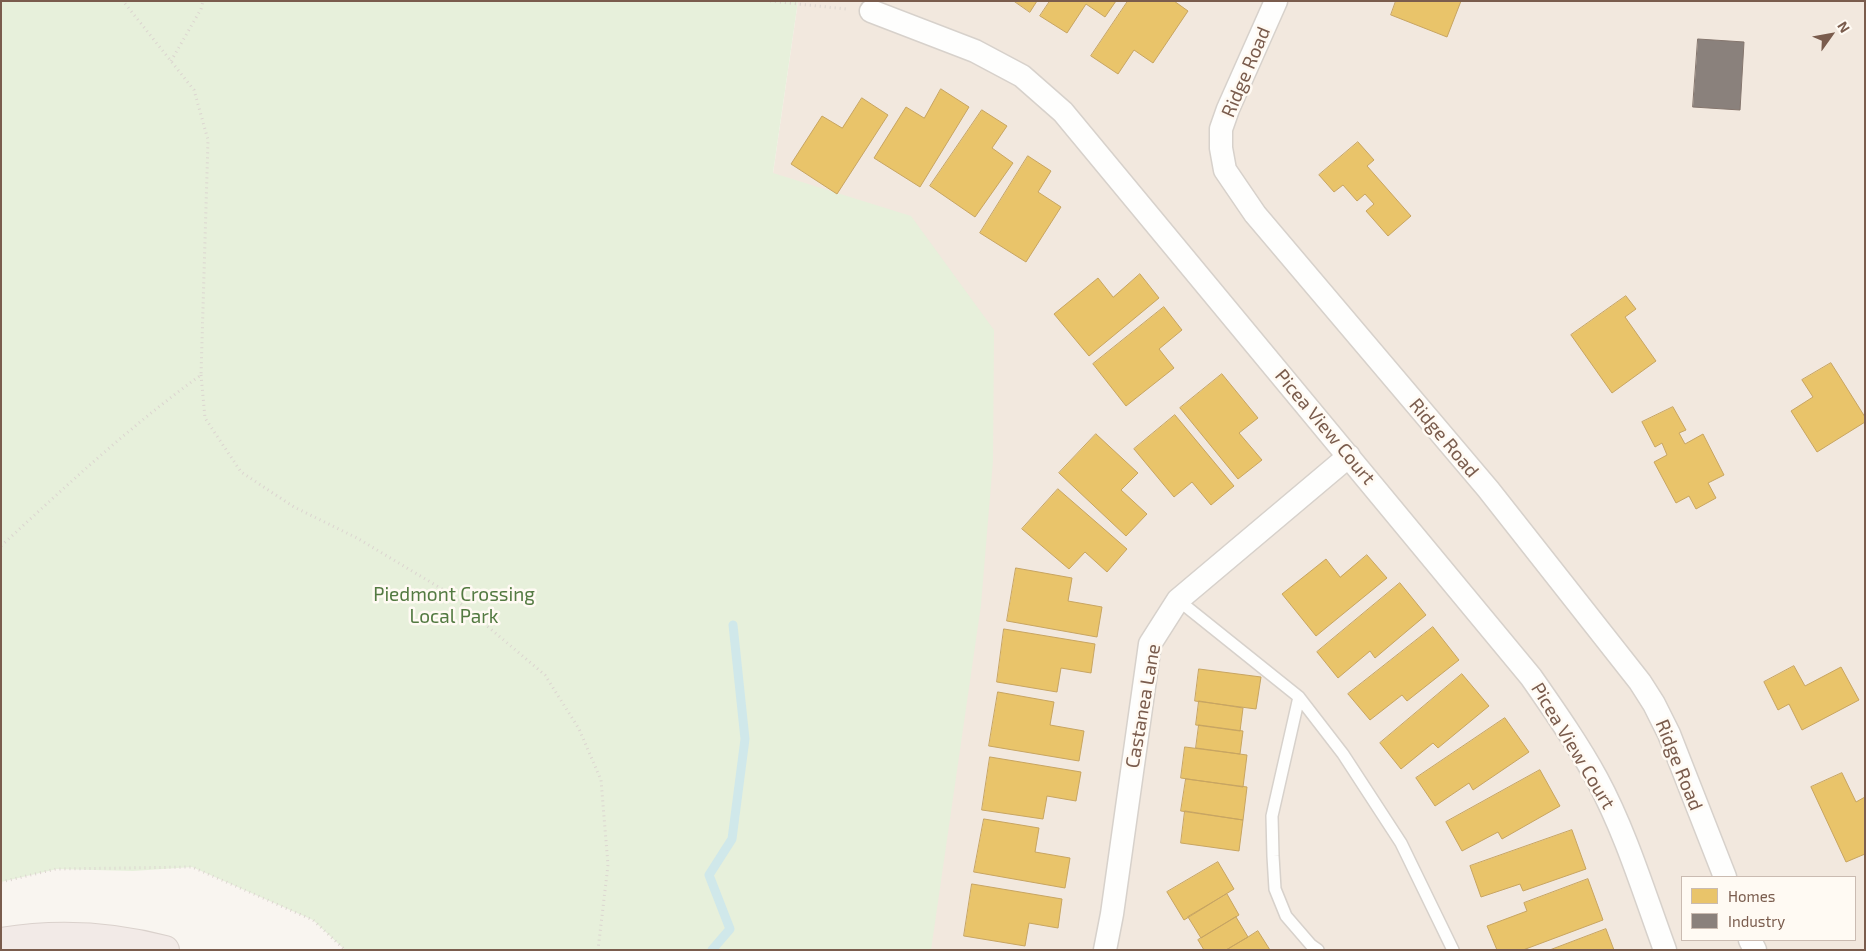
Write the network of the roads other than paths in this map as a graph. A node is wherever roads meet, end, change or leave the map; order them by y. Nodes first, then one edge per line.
1 (1276, 1) edge
2 (871, 11) road end
3 (1349, 456) junction
4 (1178, 600) junction
5 (1299, 697) junction
6 (1725, 876) edge
7 (1, 942) edge
8 (165, 950) edge
9 (1105, 950) edge
10 (1318, 950) edge
11 (1452, 950) edge
12 (1665, 950) edge

1 - 6 street, Ridge Road
2 - 3 street, Picea View Court
3 - 4 street, Castanea Lane
3 - 12 street, Picea View Court
4 - 5 lane
4 - 9 street, Castanea Lane
5 - 10 lane
5 - 11 lane
7 - 8 highway

